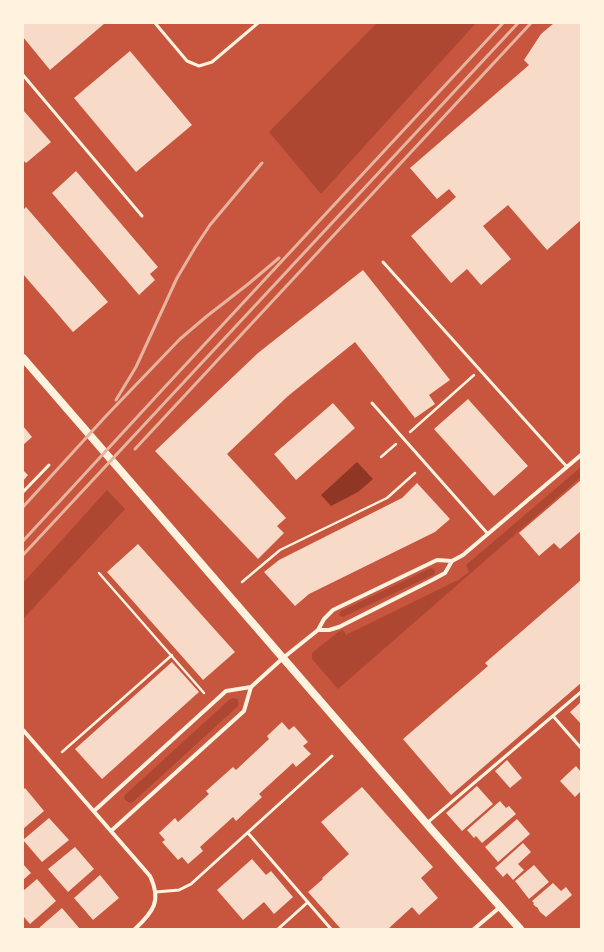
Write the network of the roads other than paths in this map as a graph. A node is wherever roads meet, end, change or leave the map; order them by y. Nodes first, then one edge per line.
1 (155, 23) edge
2 (258, 23) edge
3 (23, 75) edge
4 (142, 216) dead end
5 (383, 262) dead end
6 (23, 358) edge
7 (372, 403) dead end
8 (581, 455) edge
9 (49, 465) dead end
10 (567, 467) junction
11 (23, 492) edge
12 (488, 534) junction
13 (452, 561) junction
14 (318, 630) junction
15 (282, 658) junction
16 (251, 687) junction
17 (581, 692) edge
18 (553, 716) junction
19 (23, 730) edge
20 (581, 748) edge
21 (332, 756) dead end
22 (94, 811) junction
23 (426, 824) junction
24 (111, 832) junction
25 (248, 833) junction
26 (156, 892) junction
27 (308, 902) junction
28 (500, 907) junction
29 (135, 929) edge
30 (278, 929) edge
31 (331, 929) edge
32 (474, 929) edge
33 (520, 929) edge

1 - 2 lane
3 - 4 lane
5 - 10 lane
6 - 15 main road
7 - 12 lane
8 - 10 street
9 - 11 lane
10 - 12 street
12 - 13 street
13 - 14 street
13 - 14 street
14 - 15 street
15 - 16 street
15 - 23 main road
16 - 22 street
16 - 24 street
17 - 18 lane
18 - 20 lane
18 - 23 lane
19 - 22 street
21 - 25 lane
22 - 24 street
23 - 28 main road
24 - 26 street
25 - 26 lane
25 - 27 lane
26 - 29 street
27 - 30 lane
27 - 31 lane
28 - 32 street
28 - 33 main road

